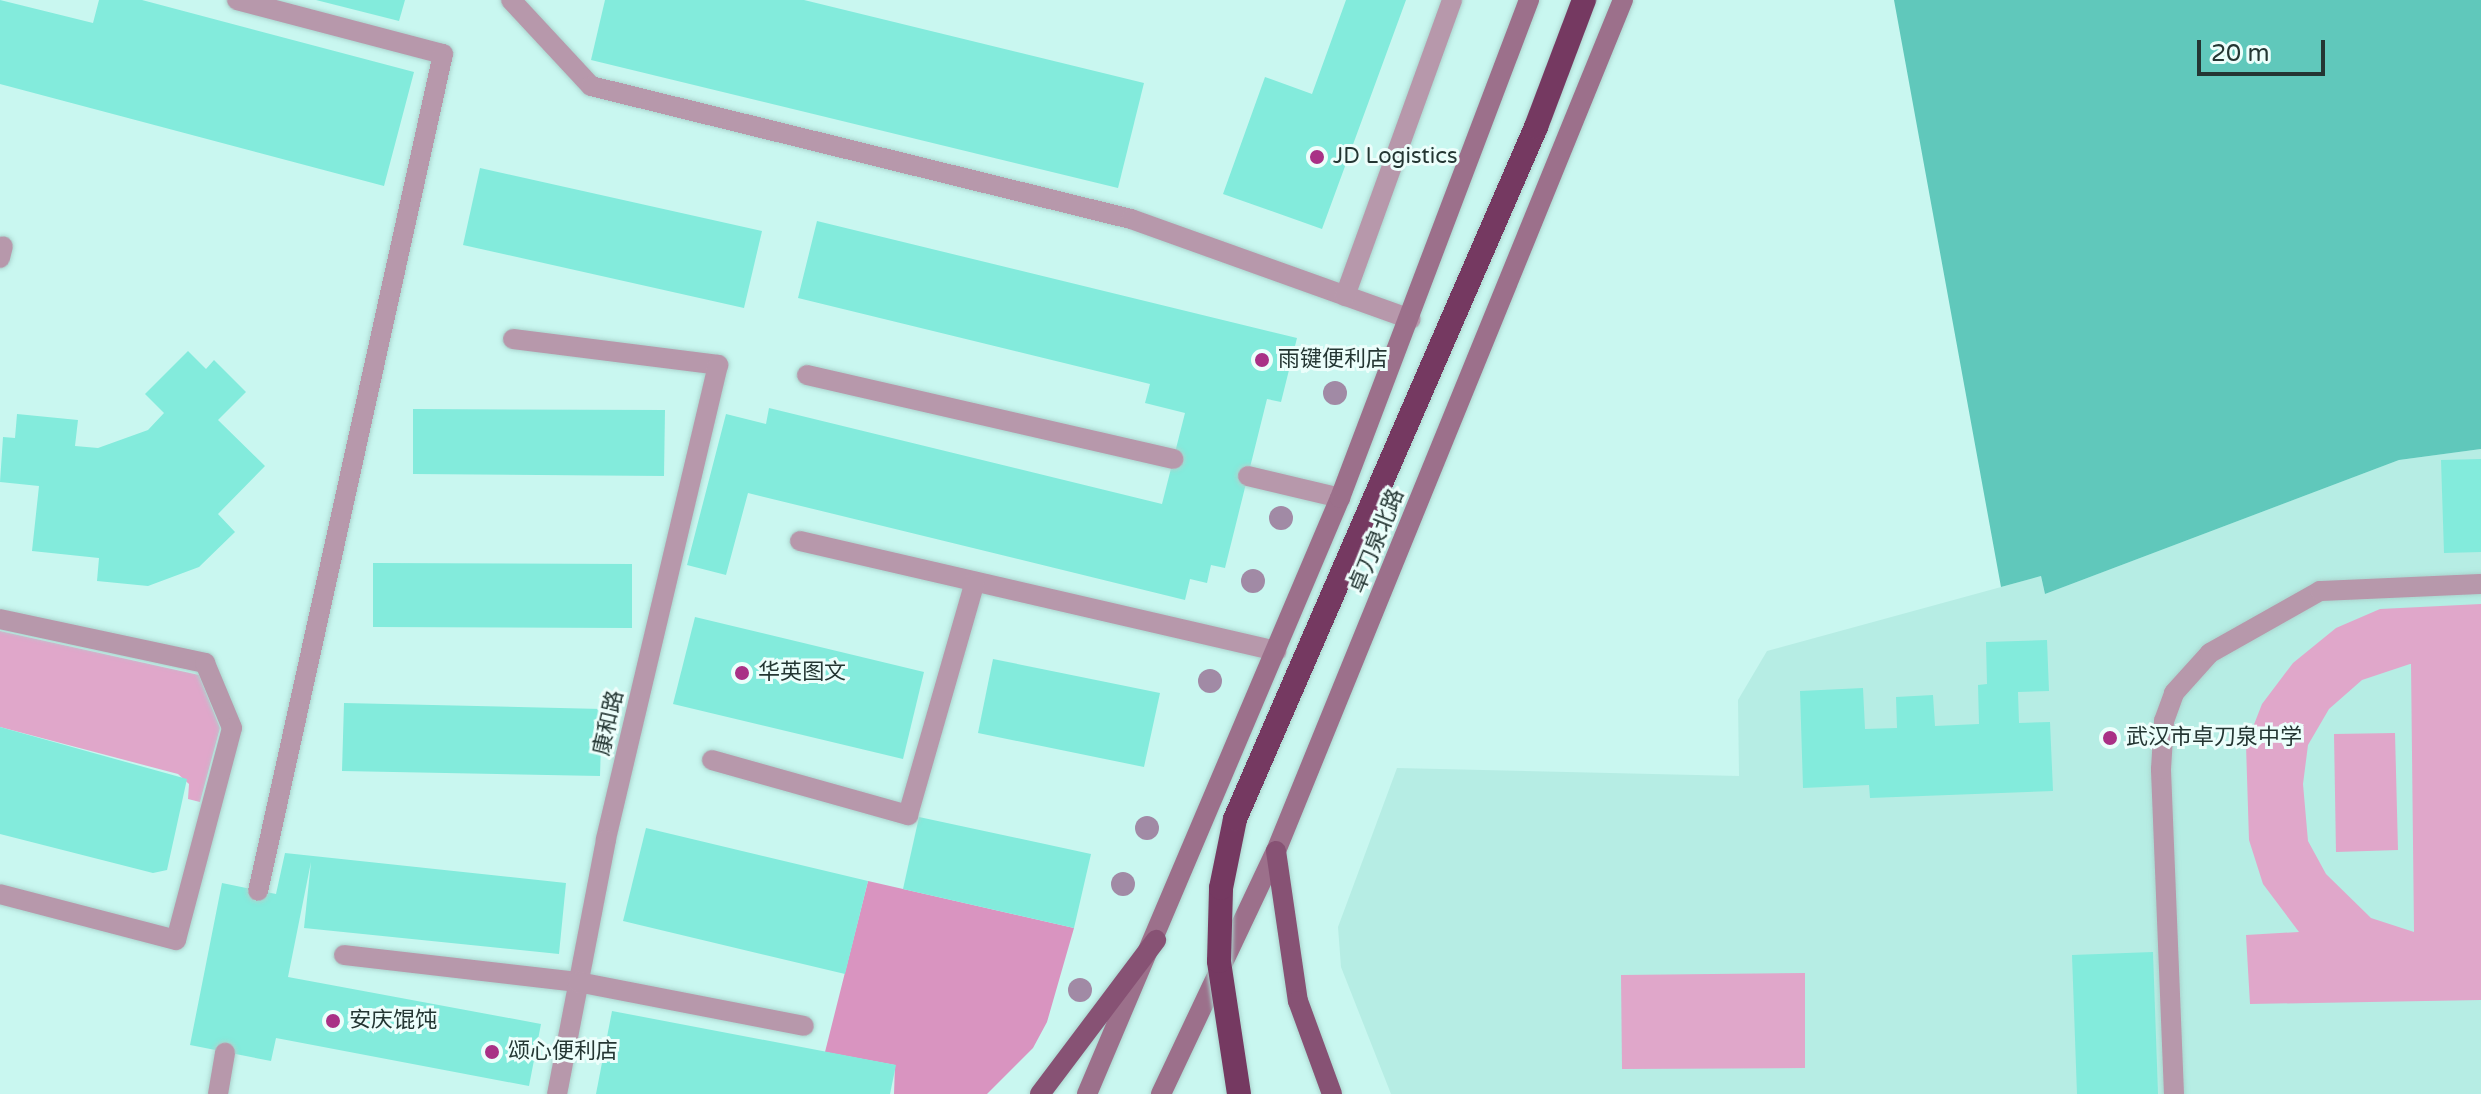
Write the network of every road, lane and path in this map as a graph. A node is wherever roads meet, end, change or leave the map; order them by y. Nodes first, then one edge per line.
1 (237, 0) edge
2 (511, 0) edge
3 (1452, 0) edge
4 (1529, 0) edge
5 (1584, 0) edge
6 (1623, 0) edge
7 (1345, 296) junction
8 (1411, 319) junction
9 (513, 339) dead end
10 (807, 375) dead end
11 (1174, 459) dead end
12 (1248, 476) dead end
13 (1340, 498) junction
14 (800, 541) dead end
15 (975, 582) junction
16 (2481, 584) edge
17 (0, 619) edge
18 (1276, 651) junction
19 (712, 760) dead end
20 (1276, 851) junction
21 (258, 891) dead end
22 (0, 894) edge
23 (1156, 940) junction
24 (344, 955) dead end
25 (578, 982) junction
26 (804, 1026) dead end
27 (225, 1053) dead end
28 (218, 1094) edge
29 (557, 1094) edge
30 (1040, 1094) edge
31 (1087, 1094) edge
32 (1161, 1094) edge
33 (1239, 1094) edge
34 (1332, 1094) edge
35 (2174, 1094) edge

1 - 21 lane
2 - 7 lane
3 - 7 lane
4 - 8 street
5 - 33 highway, bridge
6 - 20 street, 卓刀泉北路
7 - 8 lane
8 - 13 street
9 - 25 lane, 康和路
10 - 11 lane
12 - 13 lane
13 - 18 street
14 - 15 lane
15 - 18 lane
15 - 19 lane
16 - 35 lane
17 - 22 lane
18 - 23 street
20 - 32 street, 卓刀泉北路
20 - 34 main road
23 - 30 main road
23 - 31 street
24 - 25 lane
25 - 26 lane
25 - 29 lane, 康和路
27 - 28 lane

